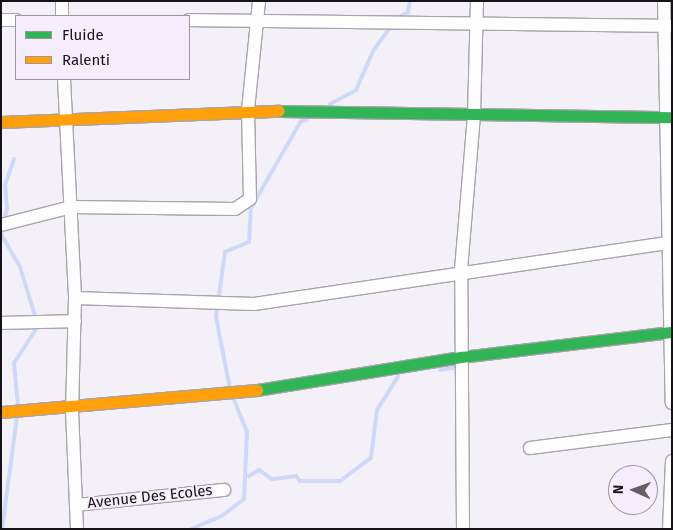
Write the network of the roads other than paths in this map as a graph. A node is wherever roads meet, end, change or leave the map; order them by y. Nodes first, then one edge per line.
1 (62, 1) edge
2 (259, 1) edge
3 (476, 1) edge
4 (664, 1) edge
5 (62, 15) edge
6 (1, 20) edge
7 (15, 20) edge
8 (190, 20) edge
9 (256, 20) junction
10 (477, 25) junction
11 (668, 26) edge
12 (64, 80) edge
13 (248, 110) junction
14 (474, 115) junction
15 (668, 117) edge
16 (66, 121) junction
17 (1, 122) edge
18 (71, 207) junction
19 (3, 225) edge
20 (669, 243) edge
21 (461, 270) junction
22 (75, 298) junction
23 (75, 321) junction
24 (1, 323) edge
25 (670, 332) edge
26 (461, 357) junction
27 (672, 403) edge
28 (72, 410) junction
29 (1, 412) edge
30 (672, 430) edge
31 (530, 448) dead end
32 (672, 461) edge
33 (224, 490) dead end
34 (76, 505) junction
35 (77, 529) edge
36 (463, 529) edge
37 (669, 529) edge

1 - 5 street
2 - 9 street
3 - 10 street
4 - 11 street
6 - 7 street
8 - 9 street
9 - 10 street
9 - 13 street
10 - 11 street
10 - 14 street
11 - 15 street
12 - 16 street
13 - 14 street
13 - 16 street
13 - 18 street
14 - 15 street
14 - 21 street
15 - 20 street
16 - 17 street
16 - 18 street
18 - 19 street
18 - 22 street
20 - 21 street
20 - 25 street
21 - 22 street
21 - 26 street
22 - 23 street
23 - 24 street
23 - 28 street
25 - 26 street
25 - 27 street
26 - 28 street
26 - 36 street
28 - 29 street
28 - 34 street
30 - 31 street
32 - 37 street
33 - 34 street, Avenue Des Ecoles
34 - 35 street

